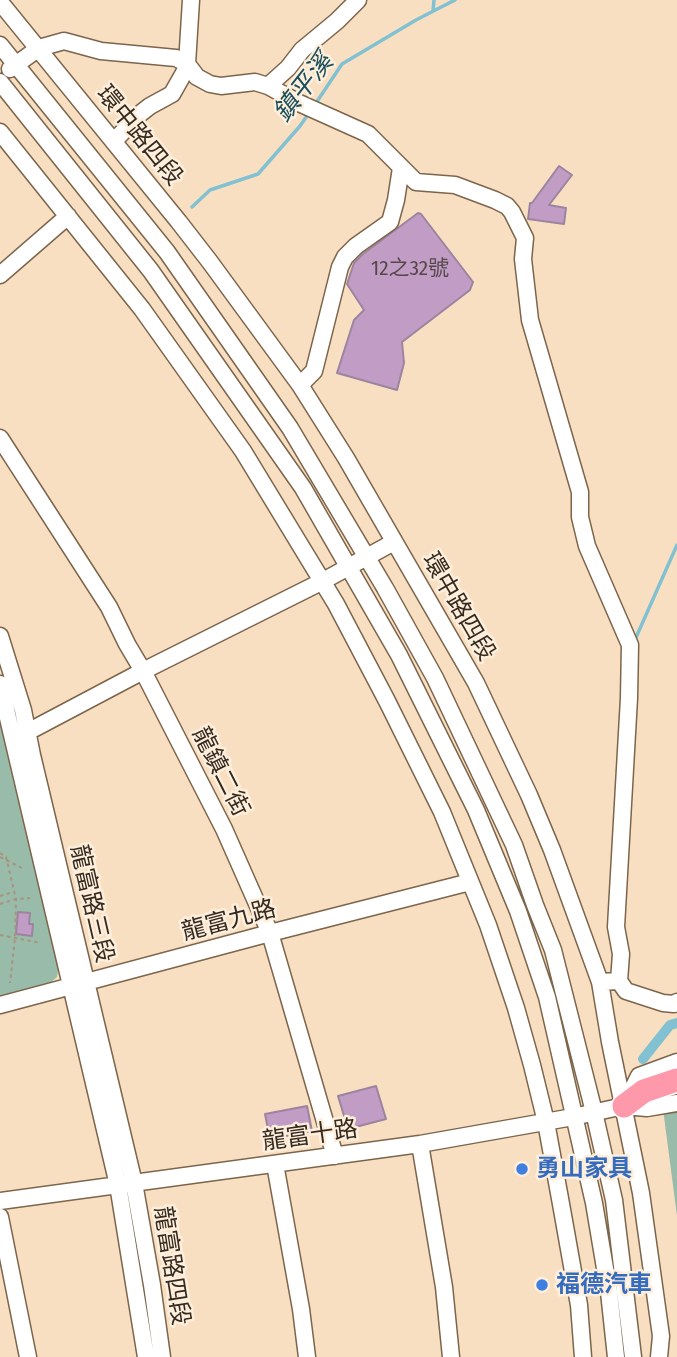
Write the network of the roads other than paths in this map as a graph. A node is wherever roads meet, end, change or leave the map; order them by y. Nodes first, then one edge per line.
1 (191, 0) edge
2 (358, 0) edge
3 (0, 2) edge
4 (0, 45) edge
5 (39, 48) junction
6 (16, 64) junction
7 (187, 64) junction
8 (0, 79) edge
9 (268, 86) junction
10 (0, 132) edge
11 (114, 141) junction
12 (401, 168) junction
13 (68, 216) junction
14 (0, 275) edge
15 (300, 385) junction
16 (0, 438) edge
17 (394, 542) junction
18 (366, 557) junction
19 (349, 568) junction
20 (323, 582) junction
21 (0, 636) edge
22 (143, 671) junction
23 (0, 684) edge
24 (20, 736) junction
25 (470, 882) junction
26 (270, 933) junction
27 (619, 981) junction
28 (600, 982) junction
29 (79, 984) junction
30 (677, 1002) edge
31 (0, 1005) edge
32 (677, 1062) edge
33 (677, 1080) edge
34 (677, 1103) edge
35 (624, 1106) junction
36 (677, 1111) edge
37 (594, 1112) junction
38 (573, 1117) junction
39 (546, 1122) junction
40 (420, 1144) junction
41 (335, 1156) junction
42 (275, 1164) junction
43 (126, 1184) junction
44 (0, 1201) edge
45 (0, 1217) edge
46 (661, 1336) junction
47 (28, 1357) edge
48 (146, 1357) edge
49 (162, 1357) edge
50 (307, 1357) edge
51 (451, 1357) edge
52 (583, 1357) edge
53 (616, 1357) edge
54 (633, 1357) edge
55 (659, 1357) edge
56 (668, 1357) edge

1 - 7 street
2 - 9 street
3 - 5 street, 環中路四段
4 - 6 street, 環中路四段
5 - 6 street
5 - 7 street
5 - 11 street, 環中路四段
6 - 8 street
6 - 18 street, 環中路四段
7 - 9 street
7 - 11 street
8 - 19 street
9 - 12 street
10 - 13 street
11 - 15 street, 環中路四段
12 - 15 street
12 - 27 street
13 - 14 street
13 - 20 street
15 - 17 street, 環中路四段
16 - 22 street, 龍鎮二街
17 - 18 street
17 - 28 street, 環中路四段
18 - 19 street
18 - 37 street, 環中路四段
19 - 20 street
19 - 38 street
20 - 22 street
20 - 25 street
21 - 24 street, 龍富路三段
22 - 24 street
22 - 26 street, 龍鎮二街
23 - 24 street, 龍富路三段
24 - 29 street, 龍富路三段
25 - 26 street, 龍富九路
25 - 39 street
26 - 29 street, 龍富九路
26 - 41 street, 龍鎮二街
27 - 28 street
27 - 30 street
28 - 35 street, 環中路四段
29 - 31 street, 龍富九路
29 - 43 street, 龍富路三段
32 - 35 street
33 - 35 highway
34 - 35 street
35 - 36 street
35 - 37 street, 龍富十路
35 - 46 street, 環中路四段
37 - 38 street, 龍富十路
37 - 54 street, 環中路四段
38 - 39 street, 龍富十路
38 - 53 street
39 - 40 street, 龍富十路
39 - 52 street
40 - 41 street, 龍富十路
40 - 51 street
41 - 42 street, 龍富十路
42 - 43 street, 龍富十路
42 - 50 street
43 - 44 street, 龍富十路
43 - 48 street, 龍富路四段
43 - 49 street, 龍富路四段
45 - 47 street
46 - 55 street, 環中路四段
46 - 56 street, 環中路四段

